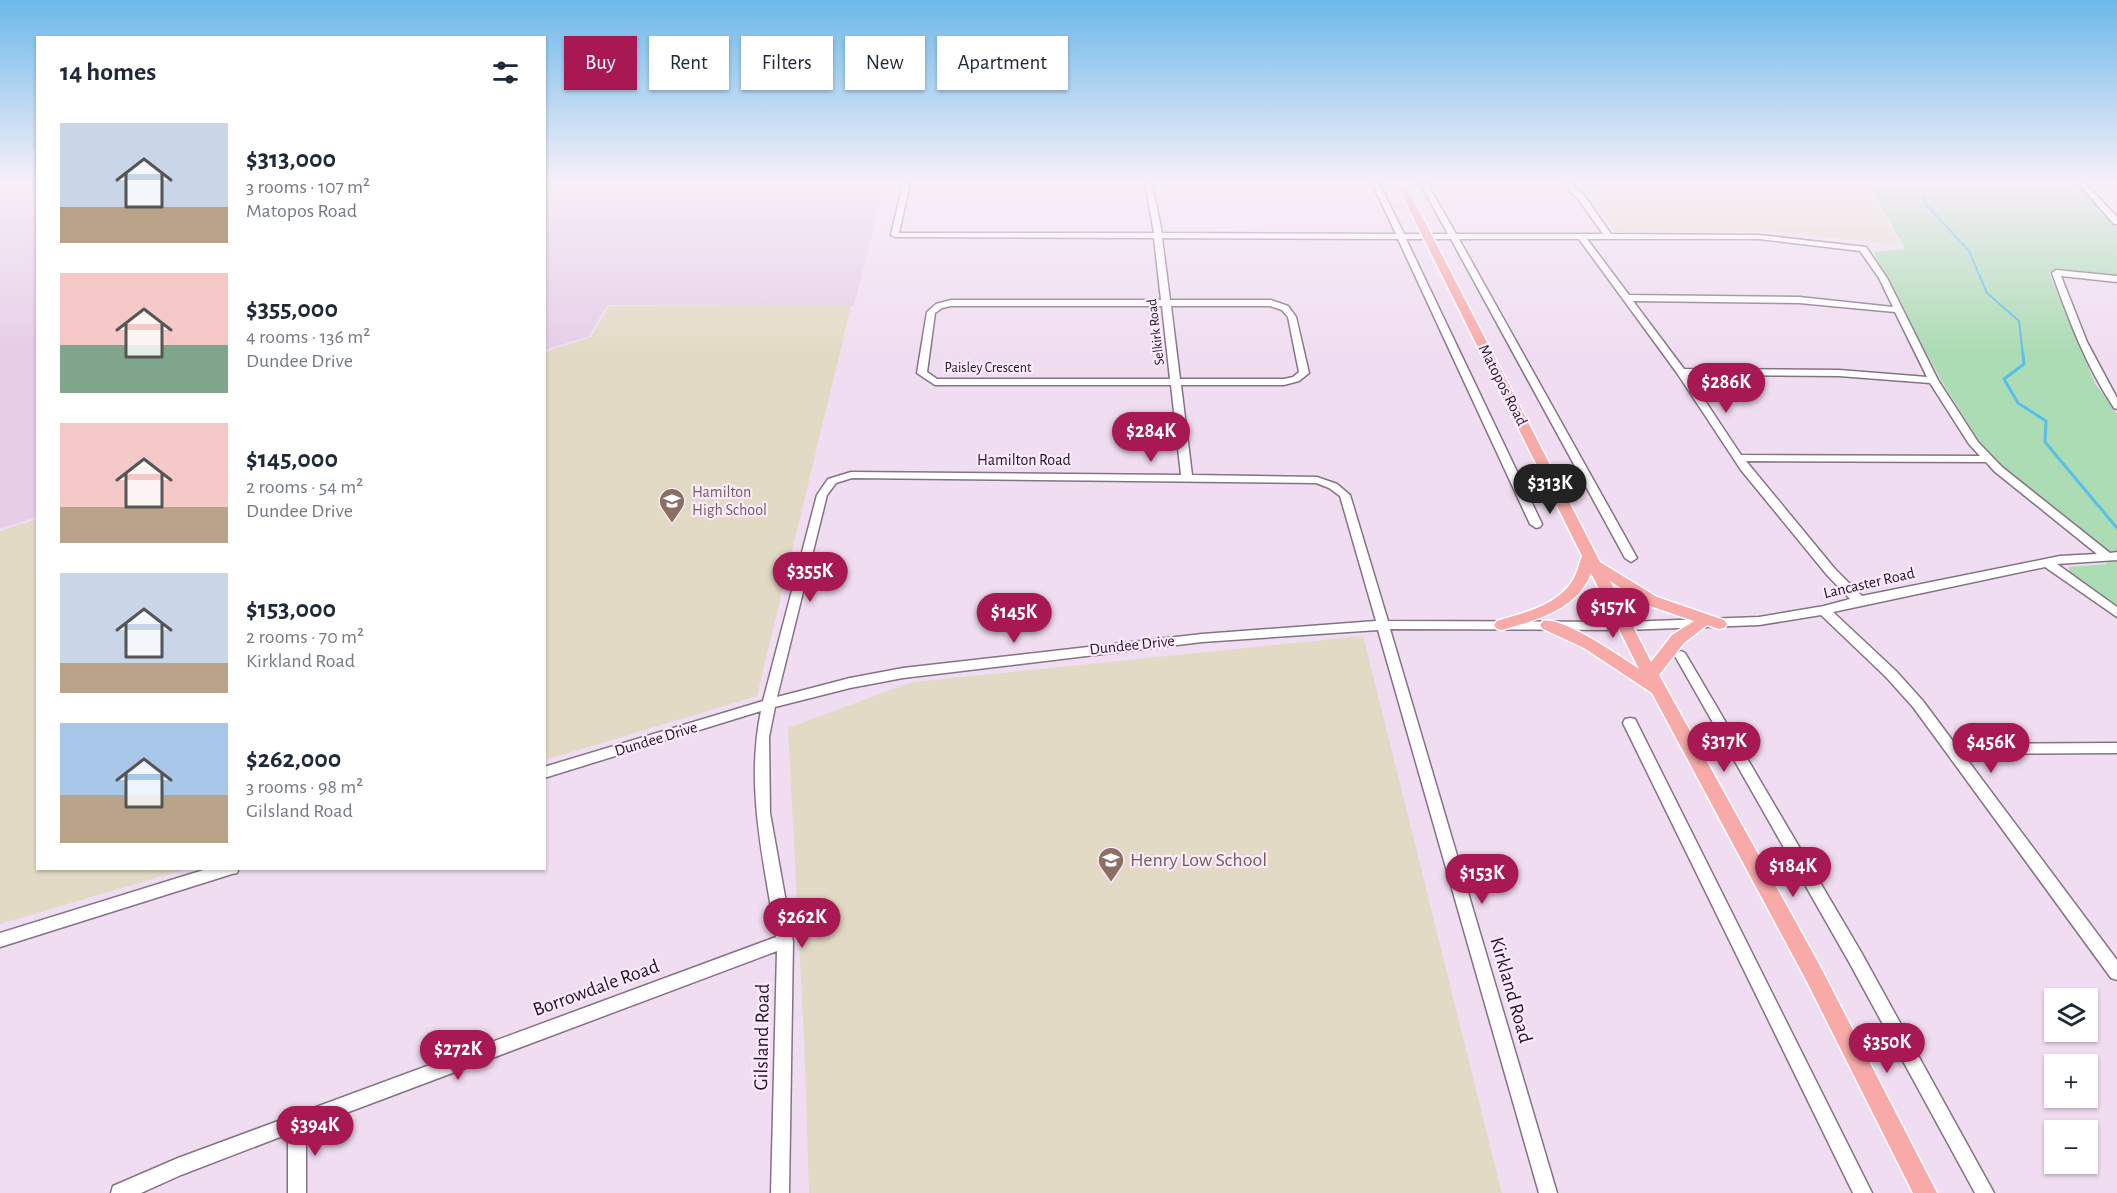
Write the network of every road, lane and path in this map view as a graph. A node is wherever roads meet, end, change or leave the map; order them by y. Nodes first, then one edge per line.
1 (1158, 239) edge
2 (1401, 239) edge
3 (1429, 239) edge
4 (1455, 239) edge
5 (1583, 239) edge
6 (1780, 239) edge
7 (2117, 279) edge
8 (1627, 298) junction
9 (1167, 303) junction
10 (1898, 310) junction
11 (1681, 372) junction
12 (1933, 380) junction
13 (1176, 383) junction
14 (2117, 406) edge
15 (1738, 458) junction
16 (1987, 459) junction
17 (1187, 478) junction
18 (822, 495) joint
19 (1536, 524) dead end
20 (2112, 556) edge
21 (1631, 558) dead end
22 (1593, 560) junction
23 (2047, 563) junction
24 (1859, 601) junction
25 (1824, 610) junction
26 (2117, 613) edge
27 (1700, 624) junction
28 (1719, 624) junction
29 (1502, 625) junction
30 (1548, 625) junction
31 (1384, 626) junction
32 (1625, 626) junction
33 (1681, 656) dead end
34 (1654, 682) junction
35 (768, 704) junction
36 (1630, 723) dead end
37 (2117, 748) edge
38 (1952, 749) junction
39 (546, 772) edge
40 (226, 870) edge
41 (0, 940) edge
42 (785, 941) junction
43 (2117, 973) edge
44 (297, 1122) junction
45 (120, 1193) edge
46 (297, 1193) edge
47 (780, 1193) edge
48 (1548, 1193) edge
49 (1863, 1193) edge
50 (1925, 1193) edge
51 (1985, 1193) edge

1 - 9 street, Selkirk Road
2 - 19 street
3 - 22 main road, Matopos Road
4 - 21 street
5 - 8 street
6 - 10 street
7 - 14 street
8 - 10 street
8 - 11 street
9 - 13 street, Selkirk Road
9 - 13 street
9 - 13 street, Paisley Crescent
10 - 12 street
11 - 12 street
11 - 15 street
12 - 16 street
13 - 17 street, Selkirk Road
15 - 16 street
15 - 24 street
16 - 20 street
17 - 18 street, Hamilton Road
17 - 31 street, Hamilton Road
18 - 35 street, Gilsland Road
20 - 23 street, Lancaster Road
22 - 28 main road
22 - 29 main road
22 - 32 main road, Matopos Road
23 - 24 street, Lancaster Road
23 - 26 street
24 - 25 street, Lancaster Road
25 - 28 street, Lancaster Road
25 - 38 street
27 - 28 street, Lancaster Road
27 - 32 street, Lancaster Road
27 - 34 main road
29 - 30 street, Dundee Drive
29 - 31 street, Dundee Drive
30 - 32 street, Dundee Drive
30 - 34 main road
31 - 35 street, Dundee Drive
31 - 48 street, Kirkland Road
32 - 34 main road, Matopos Road
33 - 51 street
34 - 50 main road, Matopos Road
35 - 39 street, Dundee Drive
35 - 42 street, Gilsland Road
36 - 49 street
37 - 38 street
38 - 43 street
40 - 41 street
42 - 44 street, Borrowdale Road
42 - 47 street, Gilsland Road
44 - 45 street, Borrowdale Road
44 - 46 street

